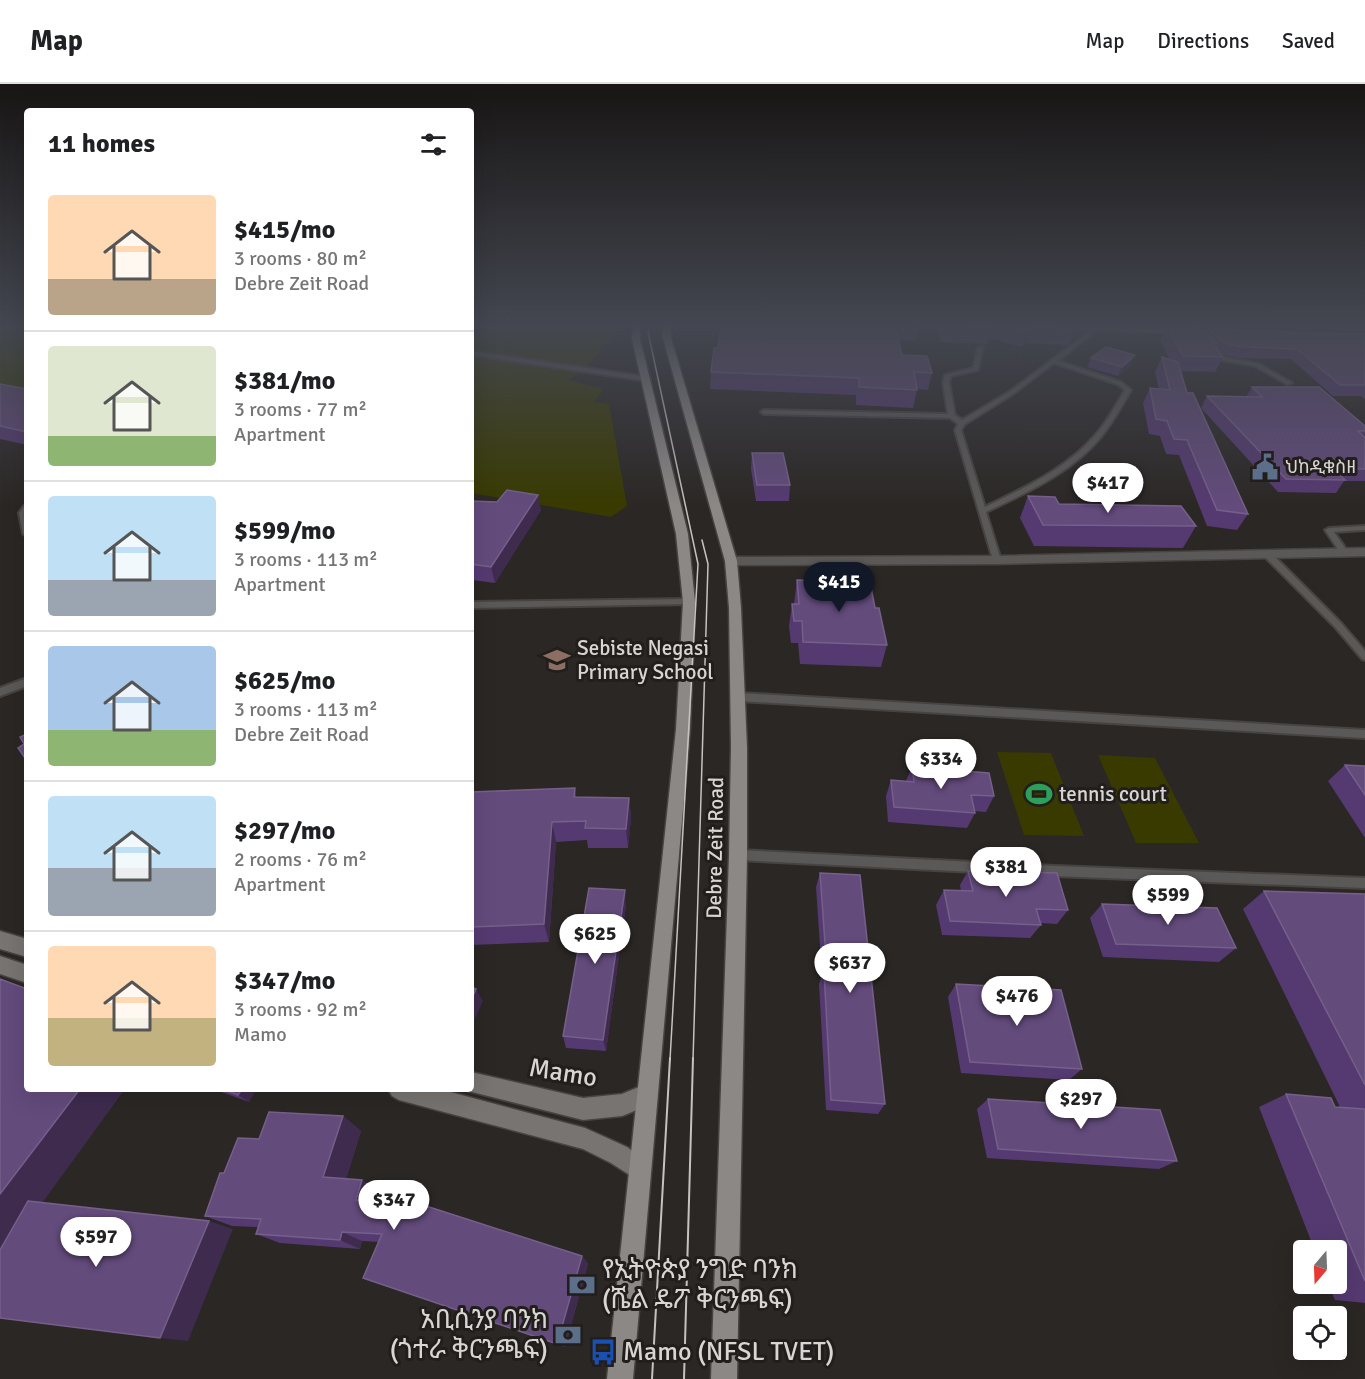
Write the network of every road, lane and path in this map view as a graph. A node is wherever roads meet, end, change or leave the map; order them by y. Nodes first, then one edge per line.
1 (649, 386) edge
2 (680, 386) edge
3 (947, 386) edge
4 (1020, 386) edge
5 (1123, 386) edge
6 (764, 411) dead end
7 (952, 416) junction
8 (962, 423) junction
9 (982, 511) junction
10 (1365, 528) edge
11 (1344, 552) junction
12 (1365, 552) edge
13 (1267, 554) junction
14 (997, 560) junction
15 (731, 561) junction
16 (688, 602) junction
17 (474, 605) edge
18 (1365, 657) edge
19 (24, 683) edge
20 (0, 692) edge
21 (739, 697) junction
22 (1365, 734) edge
23 (738, 855) junction
24 (1365, 883) edge
25 (0, 940) edge
26 (24, 947) edge
27 (0, 966) edge
28 (24, 973) edge
29 (474, 1084) edge
30 (410, 1092) edge
31 (646, 1095) junction
32 (639, 1170) junction
33 (620, 1379) edge
34 (724, 1379) edge

1 - 16 main road, Debre Zeit Road
2 - 15 main road, Debre Zeit Road
3 - 7 lane
4 - 8 lane
5 - 9 lane
6 - 7 lane
7 - 8 lane
8 - 9 lane
9 - 14 lane
10 - 11 lane
11 - 12 street
11 - 13 street
13 - 14 street
13 - 18 lane
14 - 15 street
15 - 21 main road, Debre Zeit Road
16 - 17 lane
16 - 31 main road, Debre Zeit Road
19 - 20 lane
21 - 22 lane
21 - 23 main road, Debre Zeit Road
23 - 24 lane
23 - 34 main road, Debre Zeit Road
25 - 26 main road
27 - 28 main road
29 - 31 main road, Mamo
30 - 32 main road
31 - 32 main road, Debre Zeit Road
32 - 33 main road, Debre Zeit Road

